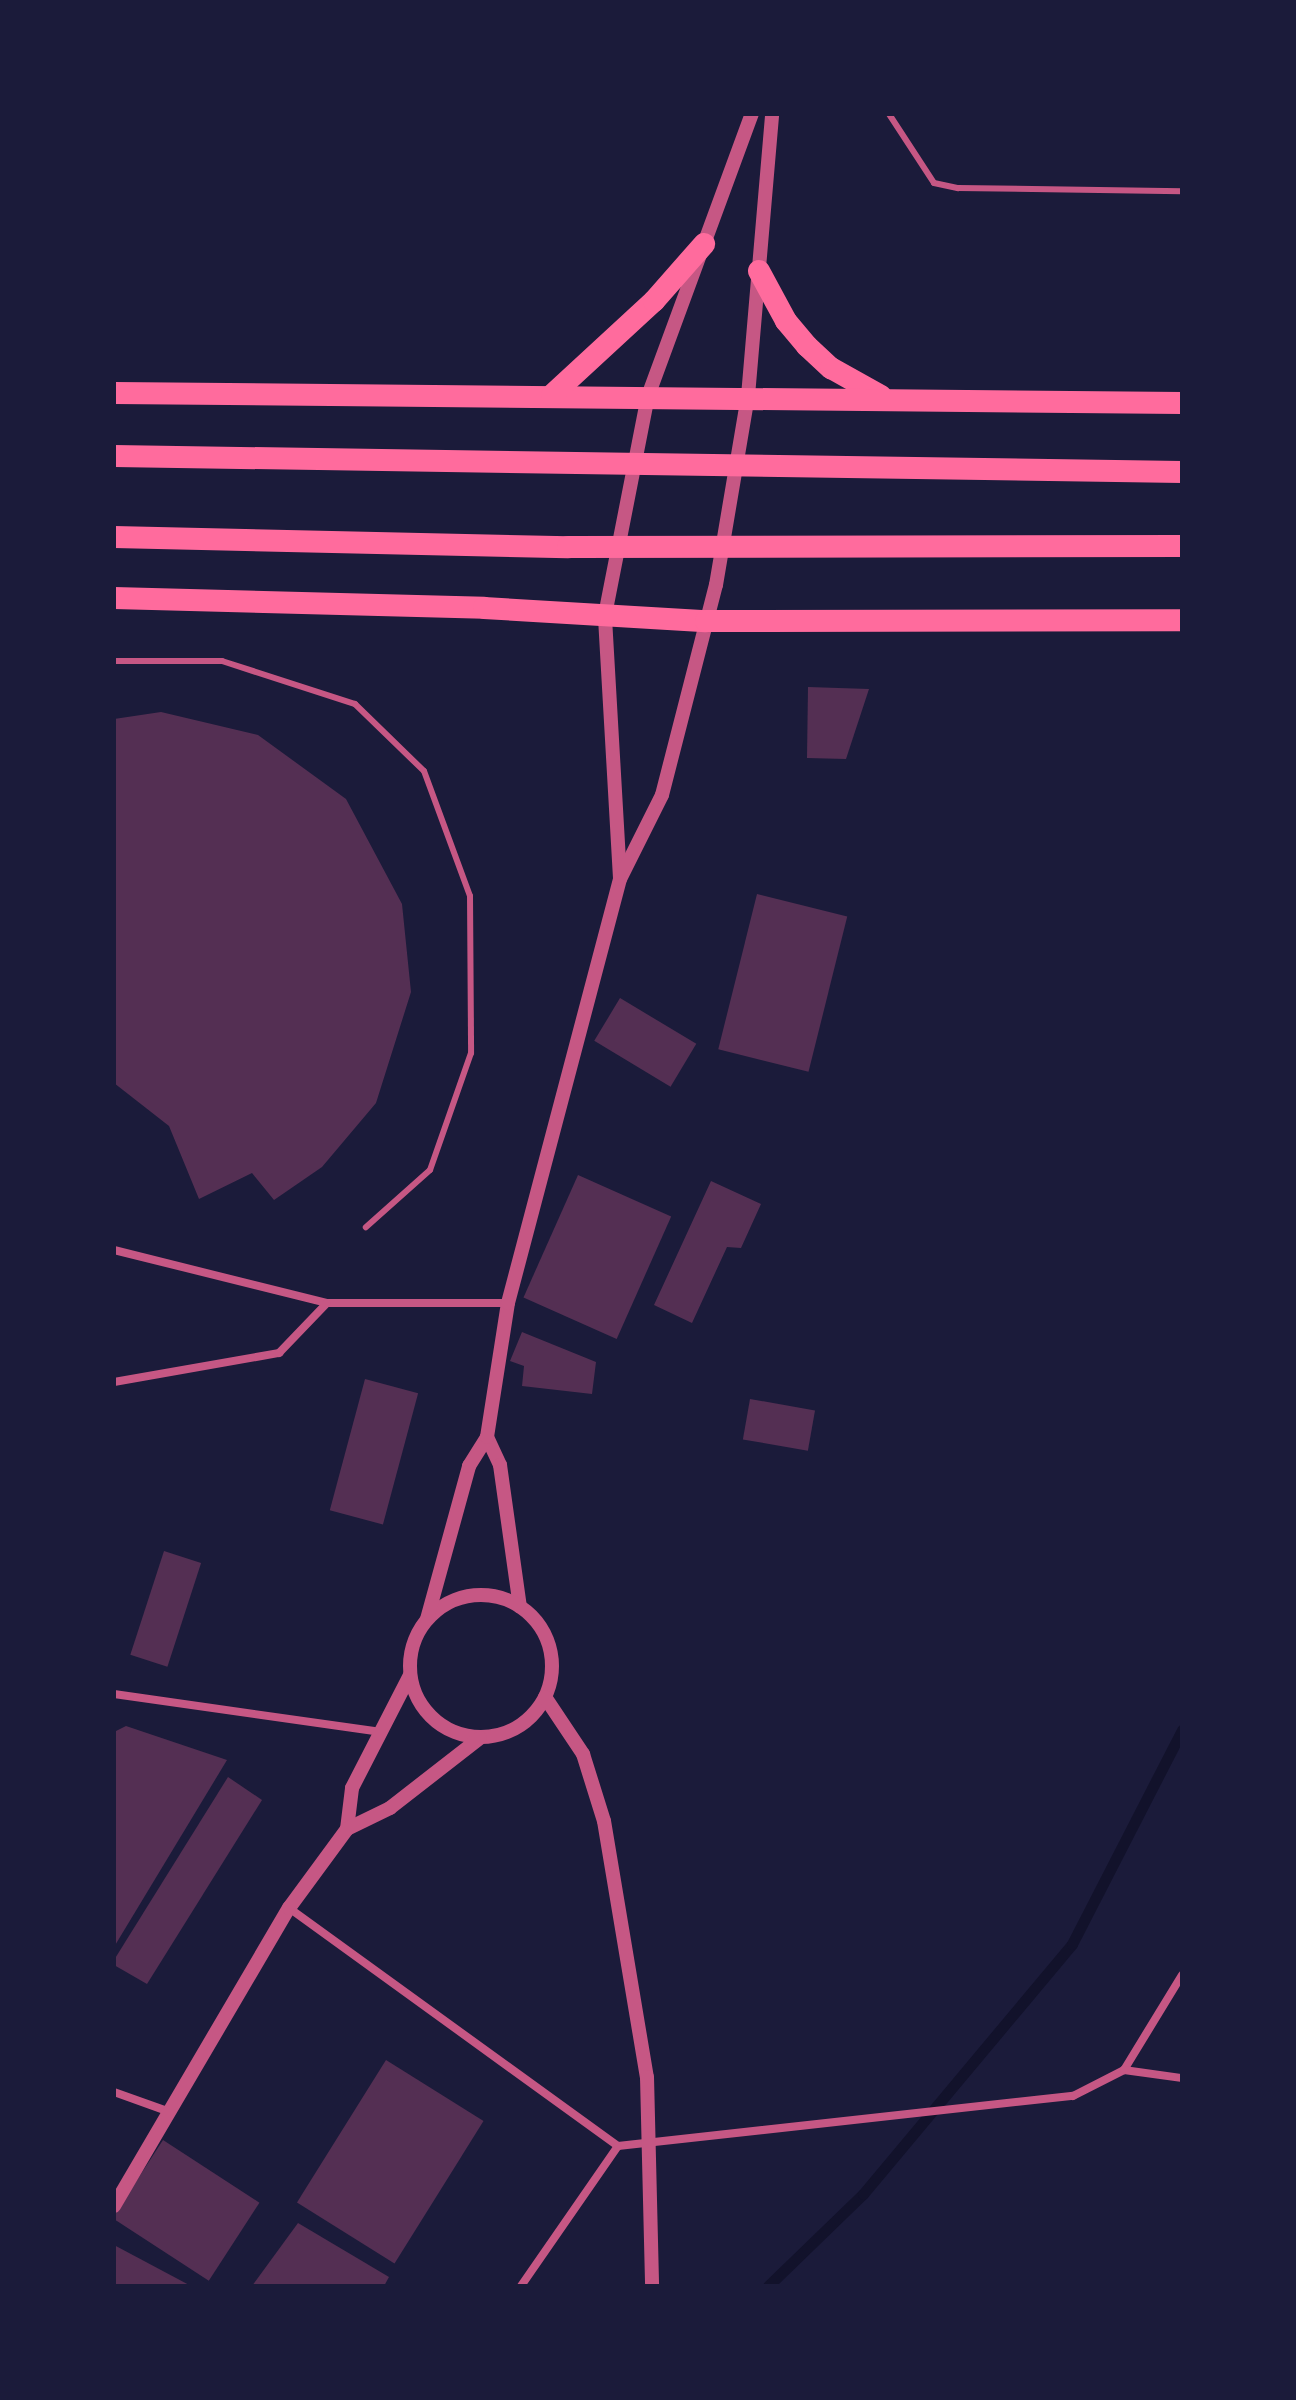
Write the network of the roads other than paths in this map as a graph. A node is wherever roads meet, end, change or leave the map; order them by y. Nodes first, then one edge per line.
1 (752, 114) edge
2 (772, 114) edge
3 (889, 114) edge
4 (1182, 191) edge
5 (704, 244) junction
6 (759, 271) junction
7 (114, 393) edge
8 (552, 395) junction
9 (648, 396) junction
10 (748, 396) junction
11 (886, 398) junction
12 (1182, 403) edge
13 (114, 456) edge
14 (1182, 472) edge
15 (114, 537) edge
16 (1182, 546) edge
17 (114, 598) edge
18 (605, 615) junction
19 (1182, 620) edge
20 (706, 621) junction
21 (114, 661) edge
22 (620, 879) junction
23 (366, 1227) dead end
24 (114, 1250) edge
25 (327, 1303) junction
26 (508, 1303) junction
27 (114, 1382) edge
28 (487, 1437) junction
29 (520, 1607) junction
30 (427, 1619) junction
31 (410, 1675) junction
32 (114, 1694) edge
33 (545, 1697) junction
34 (381, 1732) junction
35 (480, 1738) junction
36 (347, 1829) junction
37 (289, 1908) junction
38 (1182, 1975) edge
39 (1124, 2070) junction
40 (1182, 2078) edge
41 (114, 2092) edge
42 (171, 2112) junction
43 (648, 2139) junction
44 (618, 2146) junction
45 (114, 2206) edge
46 (521, 2286) edge
47 (652, 2286) edge

1 - 5 street
2 - 6 street
3 - 4 lane
5 - 8 highway
5 - 9 street
6 - 10 street
6 - 11 highway
7 - 8 highway
8 - 9 highway
9 - 10 highway
9 - 18 street
10 - 11 highway
10 - 20 street
11 - 12 highway
13 - 14 highway
15 - 16 highway
17 - 18 highway
18 - 20 highway
18 - 22 street
19 - 20 highway
20 - 22 street
21 - 23 lane
22 - 26 street
24 - 25 street
25 - 26 street
25 - 27 street
26 - 28 street
28 - 29 street
28 - 30 street
29 - 30 street
29 - 33 street
30 - 31 street
31 - 34 street
31 - 35 street
32 - 34 street
33 - 35 street
33 - 43 street
34 - 36 street
35 - 36 street
36 - 37 street
37 - 42 street
37 - 44 street
38 - 39 street
39 - 40 street
39 - 43 street
41 - 42 street
42 - 45 street
43 - 44 street
43 - 47 street
44 - 46 street

